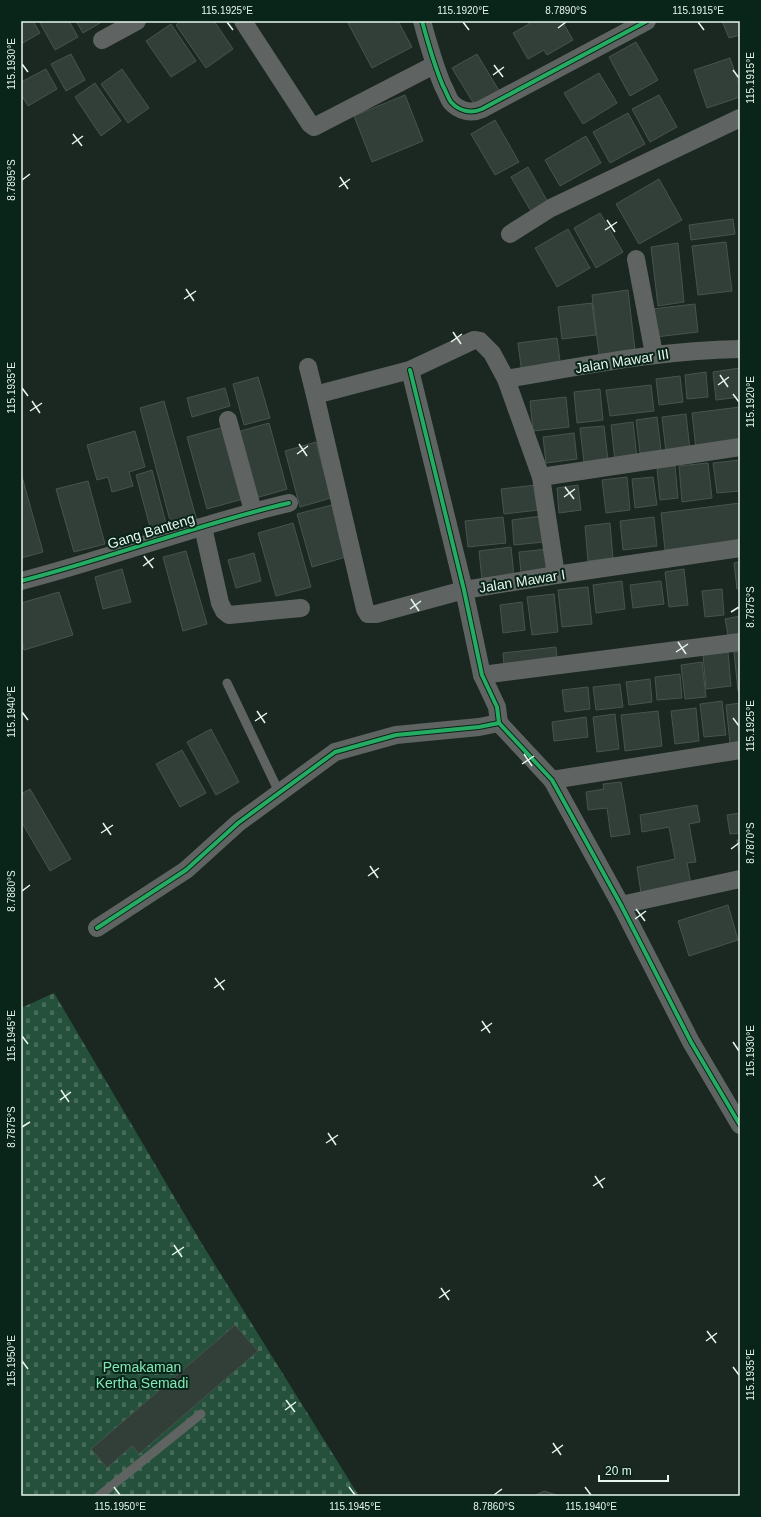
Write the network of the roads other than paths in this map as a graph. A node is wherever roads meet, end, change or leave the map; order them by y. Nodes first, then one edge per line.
1 (137, 21) edge
2 (243, 21) edge
3 (422, 21) edge
4 (647, 21) edge
5 (102, 40) dead end
6 (434, 65) junction
7 (740, 118) edge
8 (510, 234) dead end
9 (636, 259) dead end
10 (740, 349) edge
11 (654, 354) junction
12 (308, 367) dead end
13 (410, 370) junction
14 (506, 379) junction
15 (315, 395) junction
16 (228, 420) dead end
17 (740, 447) edge
18 (541, 477) junction
19 (289, 503) dead end
20 (253, 511) junction
21 (203, 527) junction
22 (740, 548) edge
23 (556, 575) junction
24 (21, 582) edge
25 (464, 590) junction
26 (301, 608) dead end
27 (740, 642) edge
28 (482, 675) junction
29 (227, 683) dead end
30 (500, 723) junction
31 (740, 750) edge
32 (552, 780) junction
33 (279, 792) junction
34 (740, 879) edge
35 (621, 905) junction
36 (97, 928) dead end
37 (736, 1107) edge
38 (740, 1125) edge
39 (201, 1414) dead end
40 (99, 1496) edge

1 - 5 street
2 - 6 street
3 - 6 street
4 - 6 street
7 - 8 street
9 - 11 street
10 - 11 street, Jalan Mawar III
11 - 14 street, Jalan Mawar III
12 - 15 street, Jalan Mawar I
13 - 14 street
13 - 15 street
13 - 25 street
14 - 18 street
15 - 25 street, Jalan Mawar I
16 - 20 street
17 - 18 street
18 - 23 street
19 - 20 street, Gang Banteng
20 - 21 street, Gang Banteng
21 - 24 street, Gang Banteng
21 - 26 street
22 - 23 street, Jalan Mawar I
23 - 25 street, Jalan Mawar I
25 - 28 street
27 - 28 street
28 - 30 street
29 - 33 lane
30 - 32 street
30 - 33 street
31 - 32 street
32 - 35 street
33 - 36 street
34 - 35 street
35 - 37 street
37 - 38 street
39 - 40 lane

